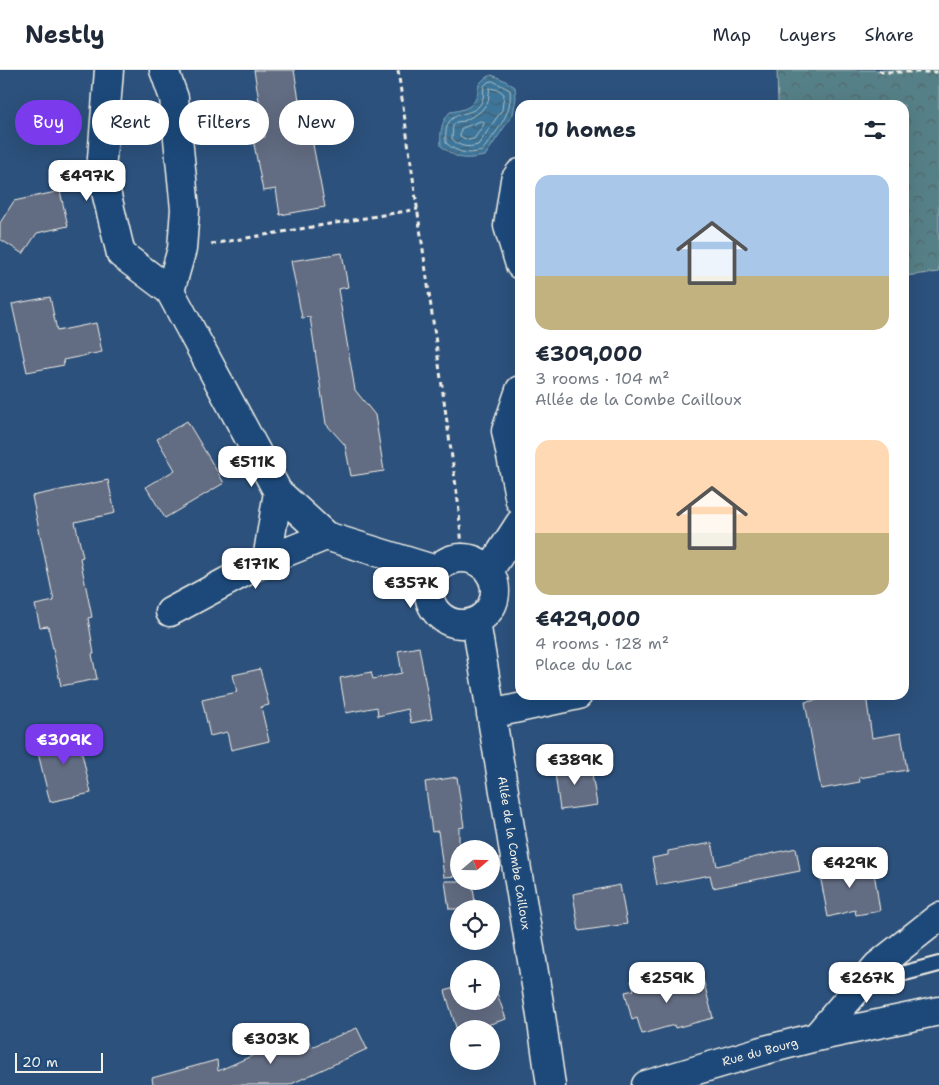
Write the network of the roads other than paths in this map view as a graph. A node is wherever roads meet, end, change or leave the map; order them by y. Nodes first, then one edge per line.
1 (109, 70) edge
2 (164, 70) edge
3 (515, 180) edge
4 (515, 249) edge
5 (170, 291) junction
6 (515, 405) edge
7 (515, 476) edge
8 (278, 492) junction
9 (515, 531) edge
10 (326, 536) junction
11 (267, 560) junction
12 (436, 570) junction
13 (489, 571) junction
14 (170, 612) dead end
15 (476, 622) junction
16 (555, 700) edge
17 (492, 714) junction
18 (939, 917) edge
19 (939, 964) edge
20 (861, 984) junction
21 (939, 1010) edge
22 (816, 1037) junction
23 (550, 1085) edge
24 (646, 1085) edge

1 - 5 street
2 - 5 street
3 - 4 street
5 - 8 street
6 - 7 street
8 - 10 street
8 - 11 street
9 - 13 street
10 - 11 street
10 - 12 street
11 - 14 street
12 - 13 street
12 - 15 street
13 - 15 street
15 - 17 street, Allée de la Combe Cailloux
16 - 17 street
17 - 23 street, Allée de la Combe Cailloux
18 - 20 street
19 - 20 lane
20 - 22 street
21 - 22 street, Rue du Bourg
22 - 24 street, Rue du Bourg

